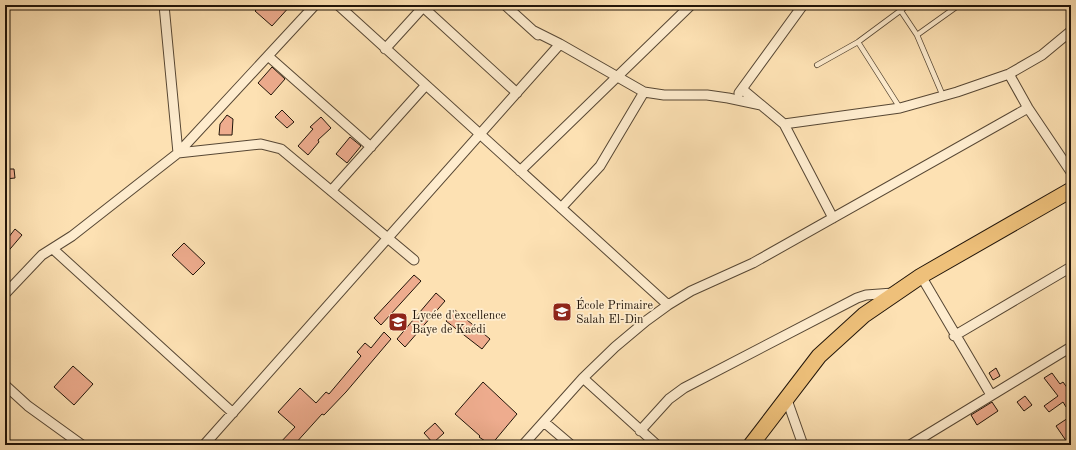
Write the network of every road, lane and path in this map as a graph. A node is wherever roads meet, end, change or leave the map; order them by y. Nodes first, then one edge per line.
1 (164, 5) edge
2 (315, 5) edge
3 (338, 5) edge
4 (505, 5) edge
5 (690, 5) edge
6 (908, 5) edge
7 (959, 5) edge
8 (424, 6) edge
9 (801, 6) edge
10 (901, 11) junction
11 (1071, 31) edge
12 (917, 35) junction
13 (858, 42) junction
14 (558, 47) junction
15 (385, 49) junction
16 (268, 56) junction
17 (817, 65) dead end
18 (1009, 74) junction
19 (617, 76) junction
20 (426, 85) junction
21 (742, 89) junction
22 (644, 92) junction
23 (517, 93) junction
24 (942, 96) junction
25 (735, 99) junction
26 (761, 105) junction
27 (900, 108) junction
28 (1028, 108) junction
29 (784, 124) junction
30 (480, 135) junction
31 (371, 147) junction
32 (178, 153) junction
33 (520, 171) junction
34 (1071, 172) edge
35 (1071, 190) edge
36 (331, 191) junction
37 (561, 208) junction
38 (833, 218) junction
39 (388, 238) junction
40 (53, 248) junction
41 (414, 260) dead end
42 (1071, 267) edge
43 (921, 276) junction
44 (896, 293) junction
45 (5, 294) edge
46 (668, 305) junction
47 (954, 336) junction
48 (1071, 347) edge
49 (582, 378) junction
50 (5, 385) edge
51 (991, 395) junction
52 (786, 398) junction
53 (233, 413) junction
54 (544, 422) junction
55 (640, 431) junction
56 (82, 445) edge
57 (204, 445) edge
58 (523, 445) edge
59 (571, 445) edge
60 (657, 445) edge
61 (751, 445) edge
62 (802, 445) edge
63 (910, 445) edge

1 - 32 street
2 - 16 street
3 - 15 street
4 - 14 street
5 - 19 street
6 - 10 lane
7 - 12 lane
8 - 15 street
8 - 23 street
9 - 21 street
10 - 12 lane
10 - 13 lane
11 - 18 street
12 - 24 lane
13 - 17 lane
13 - 27 lane
14 - 19 street
14 - 23 street
15 - 20 street
16 - 31 street
16 - 32 street
18 - 24 street
18 - 28 street
19 - 22 street
19 - 33 street
20 - 30 street
20 - 31 street
21 - 25 street
21 - 26 street
22 - 25 street
22 - 37 street
23 - 30 street
24 - 27 street
25 - 26 street
26 - 29 street
27 - 29 street
28 - 34 street
28 - 38 street
29 - 38 street
30 - 33 street
30 - 39 street
31 - 36 street
32 - 36 street
32 - 40 street
33 - 37 street
35 - 43 main road
36 - 39 street
37 - 46 street
38 - 46 street
39 - 41 street
39 - 53 street
40 - 45 street
40 - 53 street
42 - 47 street
43 - 44 main road
43 - 47 street
44 - 52 main road
44 - 55 street
46 - 49 street
47 - 51 street
48 - 51 street
49 - 54 street
49 - 55 street
50 - 56 street
51 - 63 street
52 - 61 main road
52 - 62 street
53 - 57 street
54 - 58 street
54 - 59 street
55 - 60 street

